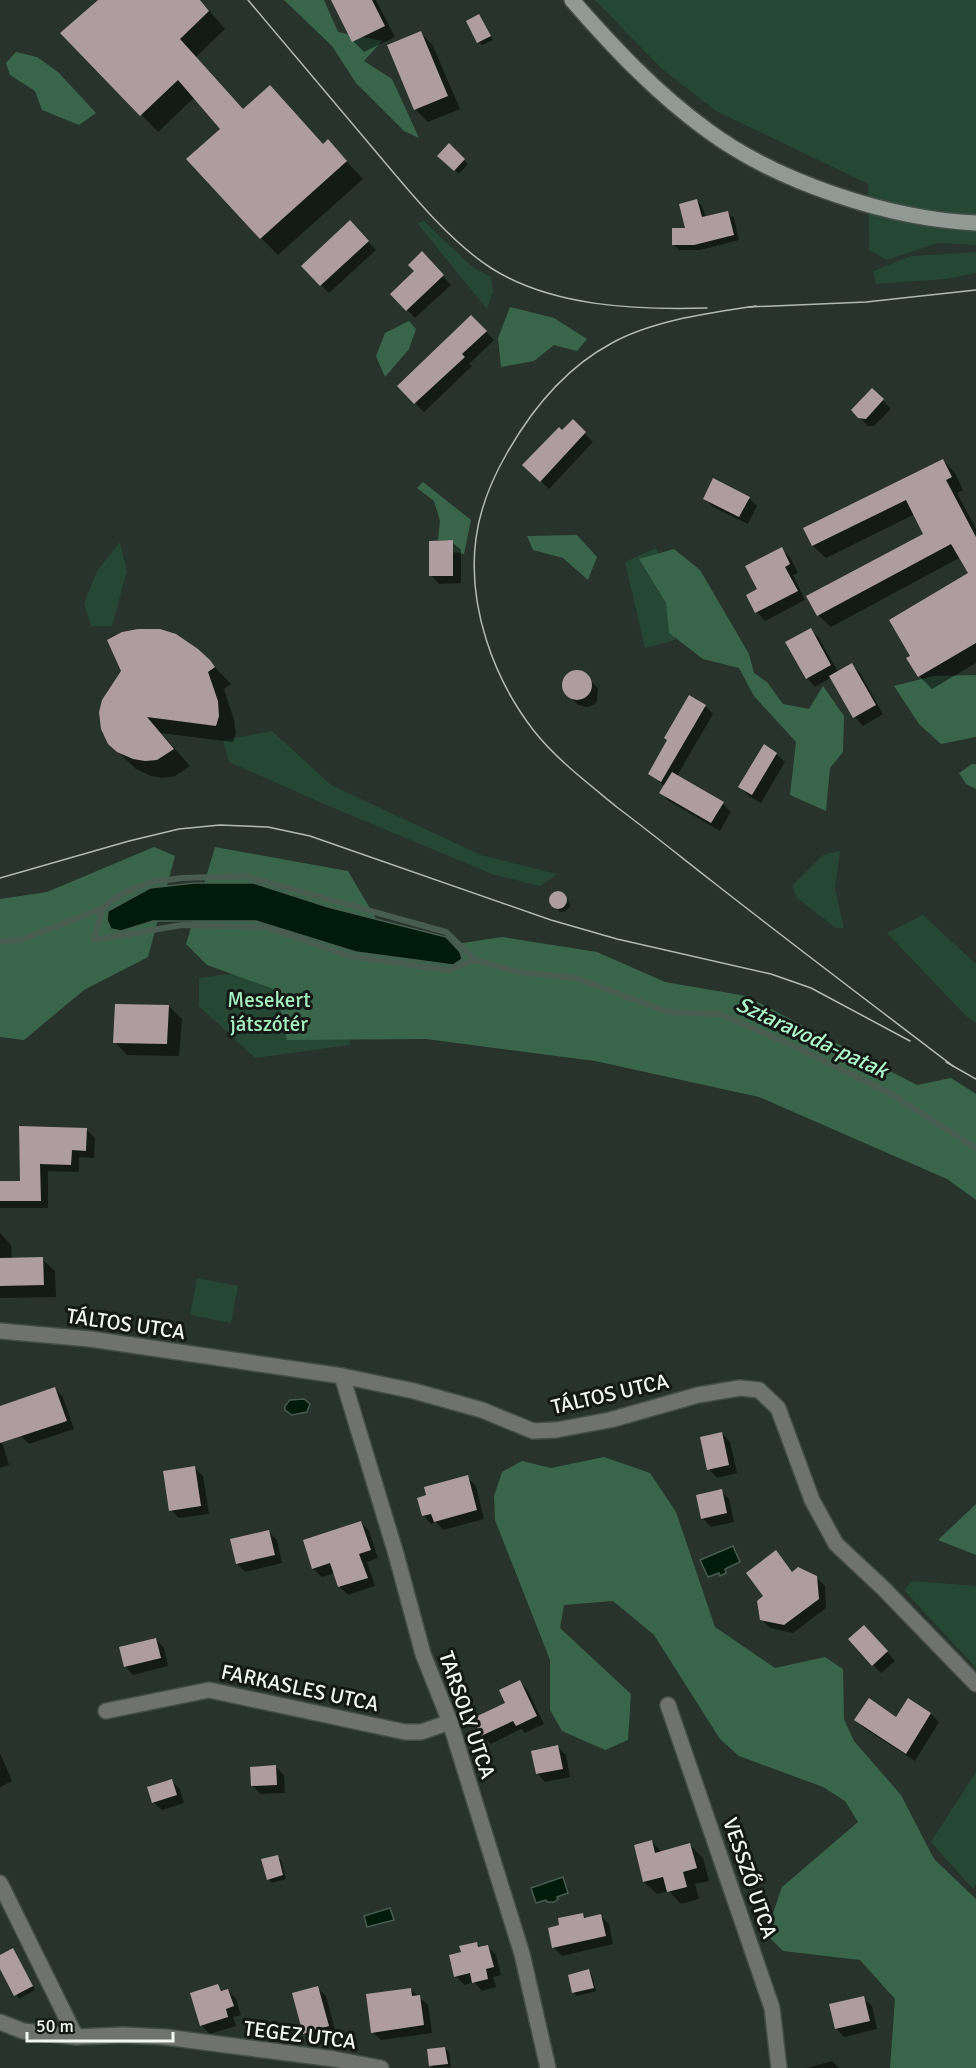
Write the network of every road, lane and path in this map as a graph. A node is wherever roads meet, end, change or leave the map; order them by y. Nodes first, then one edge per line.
1 (572, 0) edge
2 (976, 223) edge
3 (0, 1331) edge
4 (342, 1376) junction
5 (976, 1684) edge
6 (668, 1705) dead end
7 (106, 1711) dead end
8 (450, 1722) junction
9 (0, 1883) edge
10 (0, 2022) edge
11 (76, 2037) junction
12 (381, 2068) edge
13 (548, 2068) edge
14 (779, 2068) edge

1 - 2 street
3 - 4 street, TÁLTOS UTCA
4 - 5 street, TÁLTOS UTCA
4 - 8 street, TARSOLY UTCA
6 - 14 street, VESSZŐ UTCA
7 - 8 street, FARKASLES UTCA
8 - 13 street, TARSOLY UTCA
9 - 11 street
10 - 11 street, TEGEZ UTCA
11 - 12 street, TEGEZ UTCA

